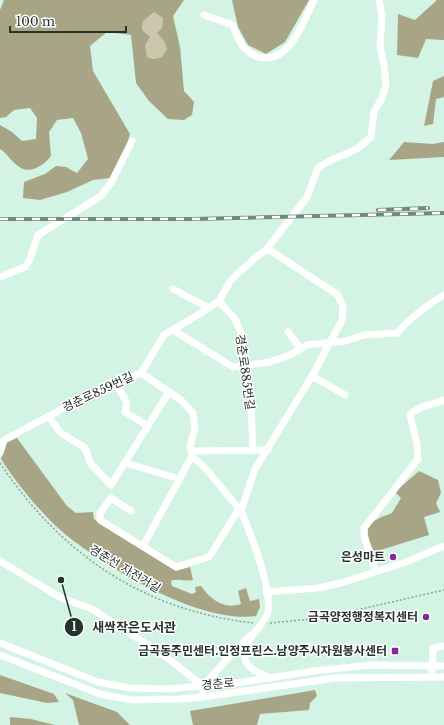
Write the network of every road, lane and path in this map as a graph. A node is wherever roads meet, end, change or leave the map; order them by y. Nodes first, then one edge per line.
1 (314, 0) edge
2 (379, 0) edge
3 (204, 15) dead end
4 (132, 141) dead end
5 (266, 250) junction
6 (0, 277) edge
7 (174, 289) dead end
8 (444, 295) edge
9 (219, 301) junction
10 (210, 308) junction
11 (173, 330) junction
12 (288, 332) dead end
13 (330, 342) junction
14 (301, 349) junction
15 (246, 366) junction
16 (141, 372) junction
17 (312, 376) junction
18 (116, 383) junction
19 (169, 392) junction
20 (345, 395) dead end
21 (444, 400) edge
22 (48, 416) junction
23 (148, 426) junction
24 (2, 438) edge
25 (252, 450) junction
26 (268, 450) junction
27 (0, 454) edge
28 (192, 454) junction
29 (125, 462) junction
30 (0, 463) edge
31 (173, 477) dead end
32 (240, 510) junction
33 (131, 511) dead end
34 (142, 546) junction
35 (444, 546) edge
36 (0, 561) edge
37 (375, 570) junction
38 (444, 590) edge
39 (266, 592) junction
40 (258, 623) dead end
41 (264, 623) dead end
42 (253, 634) junction
43 (0, 643) edge
44 (444, 646) edge
45 (0, 655) edge
46 (432, 666) junction
47 (444, 666) edge
48 (431, 676) junction
49 (444, 677) edge
50 (270, 678) junction
51 (202, 686) junction
52 (203, 697) junction

1 - 3 street
2 - 5 street, 경춘로859번길
4 - 6 street
5 - 9 street, 경춘로859번길
5 - 13 street
7 - 10 street
8 - 13 street
9 - 10 street, 경춘로859번길
9 - 15 street, 경춘로885번길
10 - 11 street, 경춘로859번길
11 - 15 street
11 - 16 street, 경춘로859번길
12 - 14 street
13 - 14 street
13 - 17 street
14 - 15 street
15 - 25 street, 경춘로885번길
16 - 18 street, 경춘로859번길
16 - 19 street
17 - 20 street
17 - 26 street
18 - 22 street, 경춘로859번길
18 - 23 street
19 - 23 street
19 - 28 street
21 - 37 street
22 - 24 street, 경춘로859번길
22 - 29 street
23 - 29 street
24 - 27 street, 경춘로859번길
25 - 26 street
25 - 28 street
26 - 32 street
28 - 32 street
28 - 34 street
29 - 31 street
30 - 40 path, 경춘선 자전거길
32 - 34 street
32 - 39 street
33 - 34 street
35 - 37 street
36 - 51 street
37 - 39 street
38 - 41 path
39 - 42 street
42 - 50 street
42 - 51 street
43 - 51 street, 경춘로
44 - 46 street
45 - 52 street, 경춘로
46 - 47 street, 경춘로
46 - 48 street
46 - 50 street, 경춘로
48 - 49 street, 경춘로
48 - 52 street, 경춘로
50 - 51 street, 경춘로
51 - 52 street

